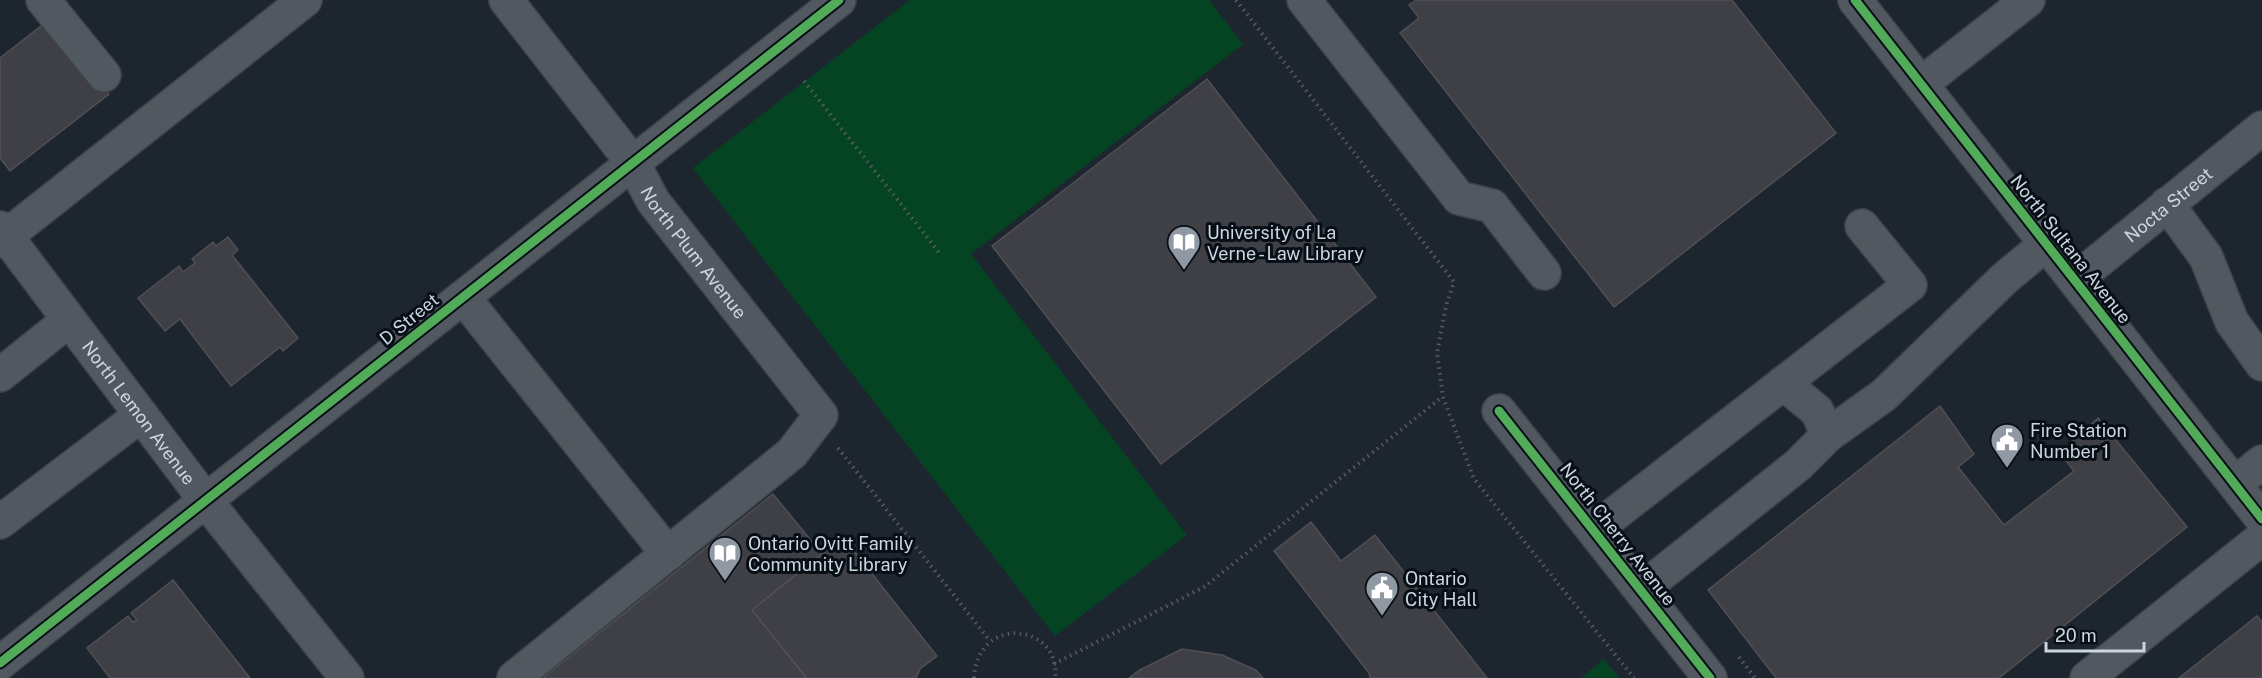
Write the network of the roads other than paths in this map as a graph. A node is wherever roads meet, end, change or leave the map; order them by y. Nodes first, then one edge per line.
1 (43, 0) edge
2 (305, 0) edge
3 (506, 0) edge
4 (839, 0) edge
5 (1304, 0) edge
6 (1855, 0) edge
7 (2028, 0) edge
8 (104, 75) dead end
9 (1921, 84) junction
10 (2262, 128) edge
11 (633, 163) junction
12 (2168, 204) junction
13 (1863, 225) dead end
14 (2, 235) edge
15 (2046, 244) junction
16 (1544, 273) dead end
17 (2075, 280) junction
18 (463, 297) junction
19 (69, 320) junction
20 (2262, 364) edge
21 (0, 375) edge
22 (1784, 384) junction
23 (1499, 411) dead end
24 (141, 414) junction
25 (1828, 435) junction
26 (2262, 462) edge
27 (2235, 484) junction
28 (206, 501) junction
29 (2262, 519) edge
30 (0, 522) edge
31 (1594, 530) junction
32 (2262, 538) edge
33 (668, 554) junction
34 (1641, 590) junction
35 (0, 663) edge
36 (348, 678) edge
37 (514, 678) edge
38 (1710, 678) edge
39 (2086, 678) edge

1 - 8 street
2 - 14 street
3 - 11 street, North Plum Avenue
4 - 11 street, D Street
5 - 16 street
6 - 9 street, North Sultana Avenue
7 - 9 street
9 - 15 street, North Sultana Avenue
10 - 12 street, Nocta Street
11 - 18 street, D Street
11 - 33 street, North Plum Avenue
12 - 17 street, Nocta Street
12 - 20 street
13 - 22 street
14 - 19 street, North Lemon Avenue
15 - 17 street, North Sultana Avenue
15 - 25 street
17 - 27 street, North Sultana Avenue
18 - 28 street, D Street
18 - 33 street
19 - 21 street
19 - 24 street, North Lemon Avenue
22 - 25 street
22 - 31 street
23 - 31 street, North Cherry Avenue
24 - 28 street, North Lemon Avenue
24 - 30 street
25 - 34 street
26 - 27 street
27 - 29 street, North Sultana Avenue
28 - 35 street, D Street
28 - 36 street, North Lemon Avenue
31 - 34 street, North Cherry Avenue
32 - 39 street
33 - 37 street
34 - 38 street, North Cherry Avenue

